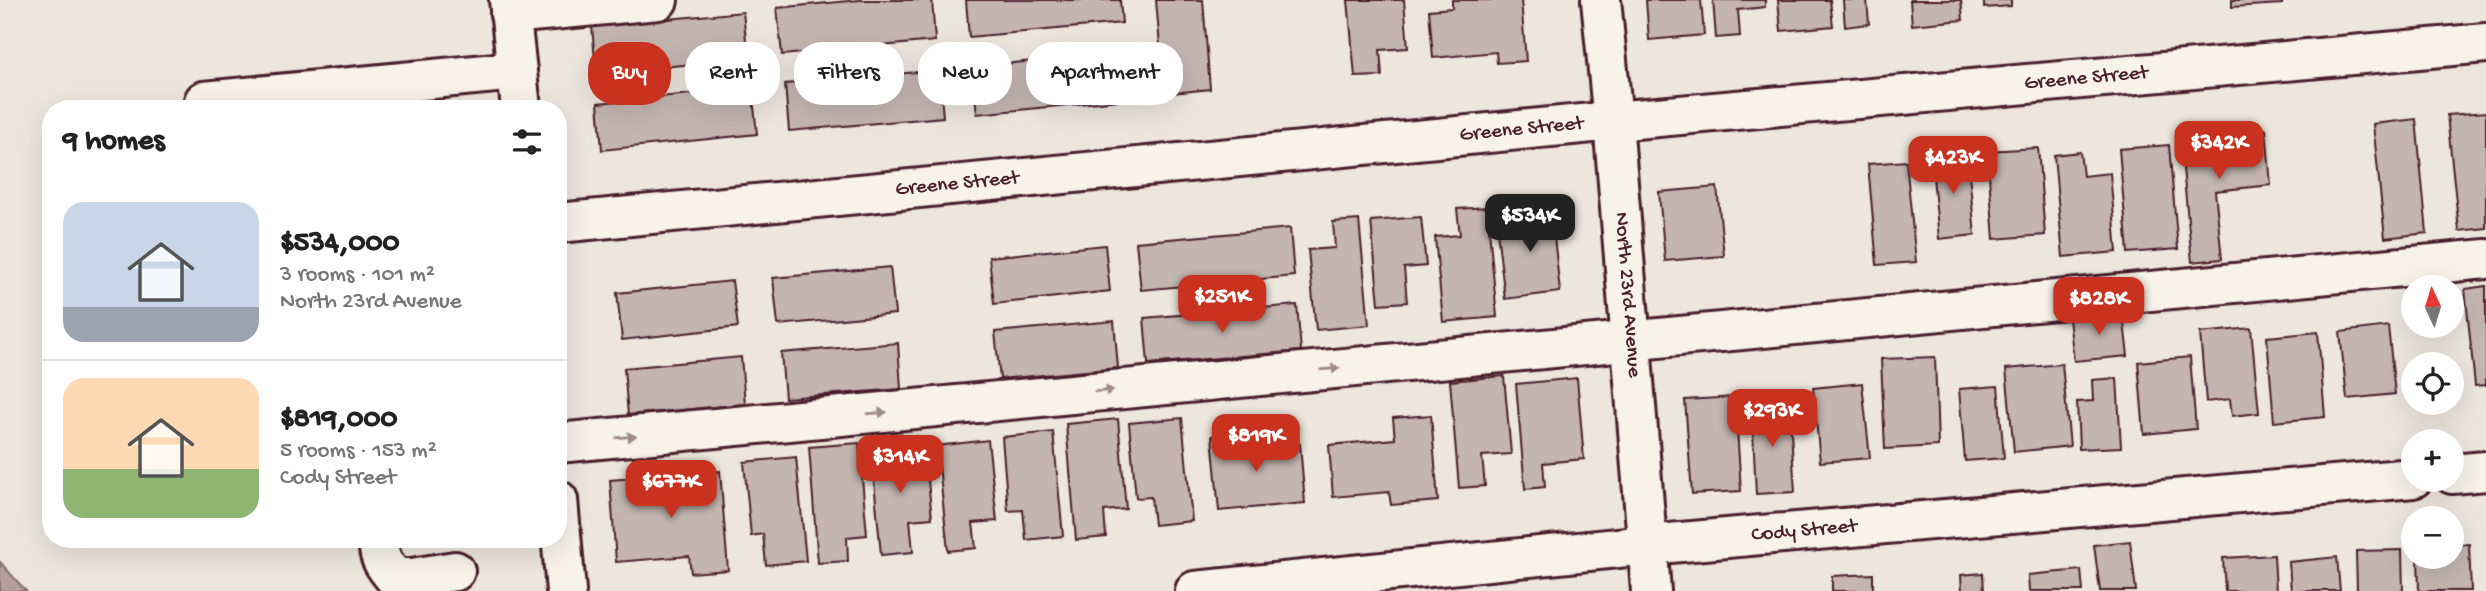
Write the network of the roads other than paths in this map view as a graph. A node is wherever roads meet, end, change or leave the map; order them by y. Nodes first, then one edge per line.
1 (658, 0) edge
2 (1601, 0) edge
3 (510, 7) edge
4 (2486, 43) edge
5 (517, 71) junction
6 (214, 100) edge
7 (520, 100) edge
8 (1613, 121) junction
9 (567, 222) edge
10 (2486, 259) edge
11 (1630, 341) junction
12 (567, 442) edge
13 (2486, 471) edge
14 (2464, 473) edge
15 (2401, 479) edge
16 (1647, 545) junction
17 (378, 548) edge
18 (562, 548) edge
19 (455, 567) edge
20 (566, 591) edge
21 (1195, 591) edge
22 (1651, 591) edge

1 - 3 street
2 - 8 street, North 23rd Avenue
3 - 5 street
4 - 8 street, Greene Street
5 - 6 street
5 - 7 street
8 - 9 street, Greene Street
8 - 11 street, North 23rd Avenue
10 - 11 street
12 -> 11 street
11 - 16 street, North 23rd Avenue
13 - 14 street
15 - 16 street, Cody Street
16 - 21 street, Cody Street
16 - 22 street, North 23rd Avenue
17 - 19 street
18 - 20 street

